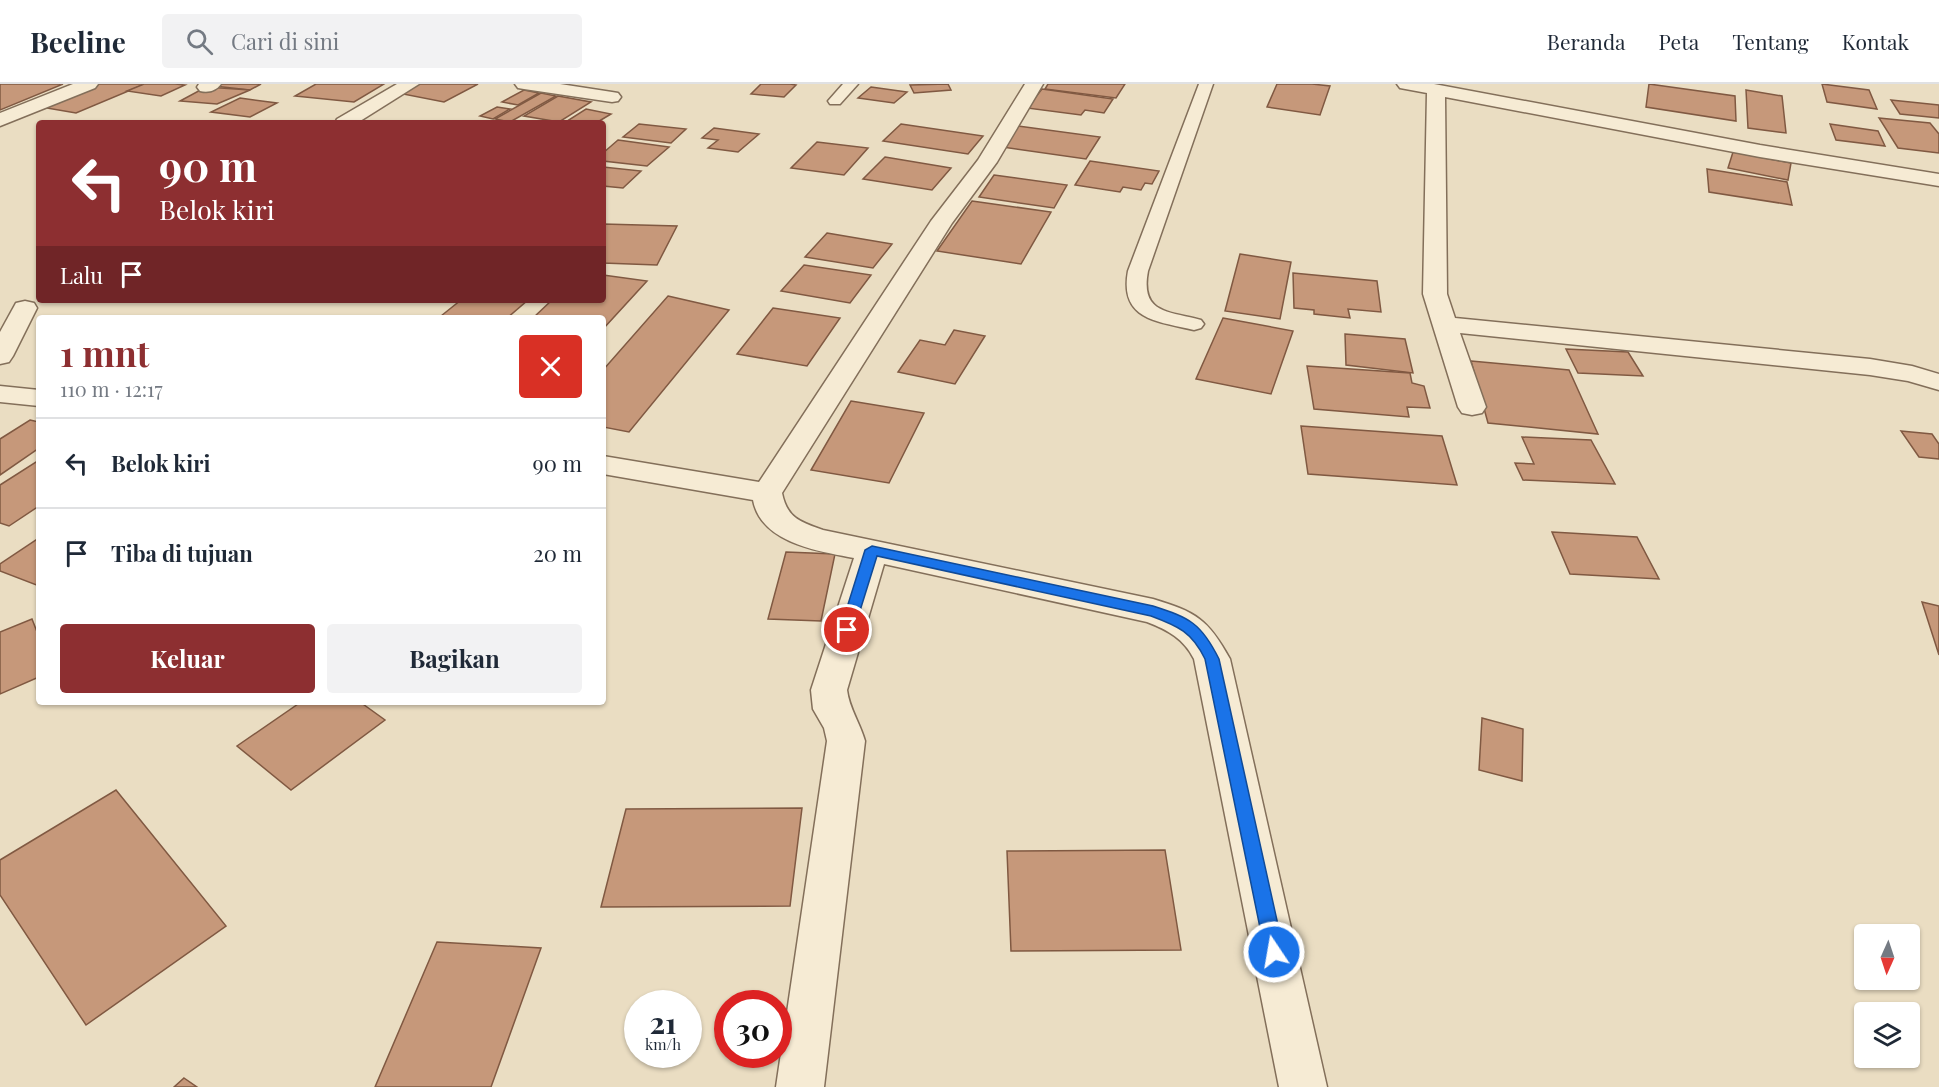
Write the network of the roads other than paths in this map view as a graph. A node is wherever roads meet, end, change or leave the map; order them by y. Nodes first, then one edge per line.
1 (89, 84) edge
2 (411, 84) edge
3 (524, 84) edge
4 (851, 84) edge
5 (1034, 84) edge
6 (1206, 84) edge
7 (1406, 84) edge
8 (1436, 91) junction
9 (612, 97) dead end
10 (835, 101) dead end
11 (0, 120) edge
12 (349, 120) edge
13 (1939, 180) edge
14 (32, 304) edge
15 (0, 317) edge
16 (1194, 324) dead end
17 (1445, 324) junction
18 (0, 356) edge
19 (1939, 382) edge
20 (0, 394) edge
21 (36, 398) edge
22 (1472, 407) dead end
23 (606, 466) edge
24 (767, 493) junction
25 (872, 550) junction
26 (800, 1087) edge
27 (1303, 1087) edge

1 - 11 street
2 - 12 street
3 - 9 street
4 - 10 lane
5 - 24 street
6 - 16 lane
7 - 8 street
8 - 13 street
8 - 17 street
14 - 15 street
14 - 18 street
17 - 19 street
17 - 22 street
20 - 21 street
23 - 24 street
24 - 25 street
25 - 26 street
25 - 27 street

